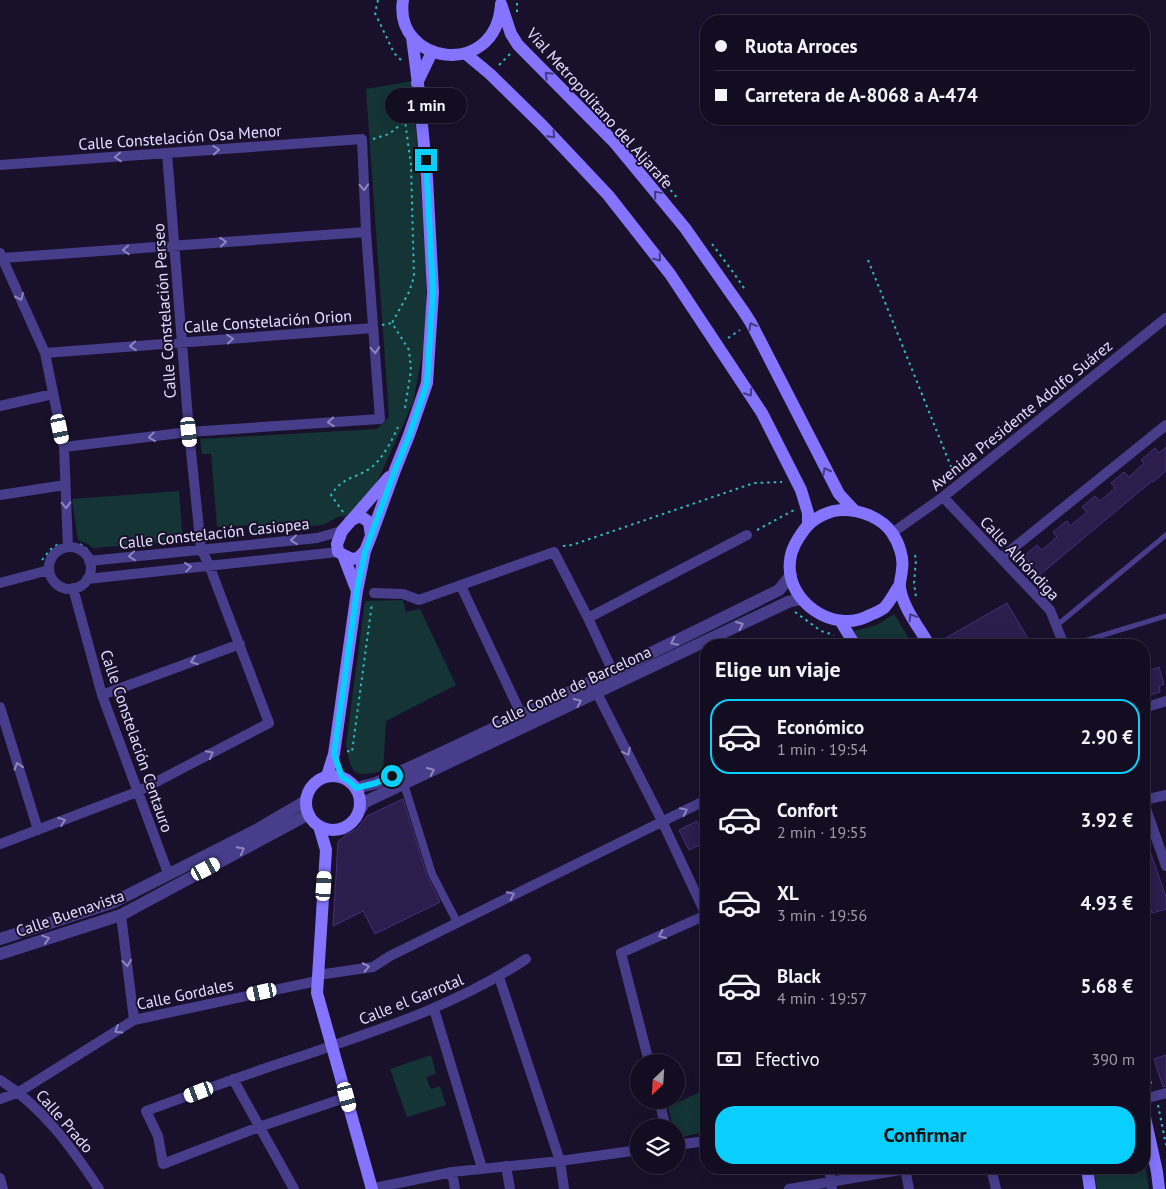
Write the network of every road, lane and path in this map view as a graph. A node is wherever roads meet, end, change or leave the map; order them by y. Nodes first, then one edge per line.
1 (378, 0) edge
2 (501, 2) edge
3 (401, 4) edge
4 (412, 37) junction
5 (518, 45) junction
6 (432, 52) junction
7 (466, 54) junction
8 (405, 63) dead end
9 (490, 74) junction
10 (417, 83) junction
11 (408, 102) dead end
12 (405, 121) junction
13 (362, 139) junction
14 (167, 153) junction
15 (0, 165) edge
16 (366, 232) junction
17 (174, 246) junction
18 (1, 256) edge
19 (868, 260) dead end
20 (1166, 318) edge
21 (751, 323) junction
22 (373, 328) junction
23 (182, 343) junction
24 (718, 345) junction
25 (44, 354) junction
26 (53, 394) junction
27 (0, 406) edge
28 (403, 416) dead end
29 (400, 423) dead end
30 (1166, 425) edge
31 (189, 432) junction
32 (64, 447) junction
33 (395, 470) junction
34 (66, 485) junction
35 (798, 485) junction
36 (959, 485) junction
37 (0, 495) edge
38 (943, 497) junction
39 (797, 508) dead end
40 (854, 510) junction
41 (346, 523) junction
42 (808, 524) junction
43 (892, 533) junction
44 (747, 535) joint
45 (1166, 535) edge
46 (371, 536) junction
47 (68, 547) junction
48 (201, 549) junction
49 (555, 550) junction
50 (365, 552) junction
51 (341, 553) junction
52 (1001, 558) junction
53 (89, 561) junction
54 (209, 565) junction
55 (49, 570) junction
56 (791, 575) junction
57 (87, 579) junction
58 (0, 583) edge
59 (461, 586) junction
60 (899, 586) junction
61 (73, 588) junction
62 (357, 590) junction
63 (374, 593) joint
64 (800, 599) junction
65 (1166, 616) edge
66 (588, 618) junction
67 (841, 622) junction
68 (1056, 626) junction
69 (710, 639) edge
70 (851, 639) edge
71 (925, 639) edge
72 (1061, 639) edge
73 (1091, 639) edge
74 (240, 644) junction
75 (700, 644) edge
76 (612, 672) junction
77 (597, 693) junction
78 (102, 695) junction
79 (1166, 701) edge
80 (1150, 706) edge
81 (0, 708) edge
82 (522, 716) junction
83 (335, 752) junction
84 (327, 776) junction
85 (342, 777) junction
86 (404, 784) junction
87 (356, 788) junction
88 (137, 792) junction
89 (1166, 795) edge
90 (1150, 799) edge
91 (306, 801) junction
92 (700, 803) edge
93 (359, 811) junction
94 (309, 814) junction
95 (1150, 819) edge
96 (662, 821) junction
97 (319, 826) junction
98 (338, 829) junction
99 (38, 830) junction
100 (0, 844) edge
101 (326, 850) junction
102 (1166, 866) edge
103 (168, 873) junction
104 (700, 902) edge
105 (121, 915) junction
106 (700, 918) edge
107 (457, 922) junction
108 (0, 939) edge
109 (0, 954) edge
110 (526, 959) dead end
111 (499, 977) junction
112 (318, 978) junction
113 (434, 1009) junction
114 (134, 1020) junction
115 (332, 1046) junction
116 (647, 1054) edge
117 (233, 1079) junction
118 (0, 1080) edge
119 (19, 1092) junction
120 (1166, 1093) edge
121 (347, 1097) junction
122 (1150, 1097) edge
123 (0, 1099) edge
124 (259, 1127) junction
125 (1150, 1140) edge
126 (700, 1141) edge
127 (685, 1144) edge
128 (630, 1151) edge
129 (560, 1161) junction
130 (506, 1166) junction
131 (482, 1168) junction
132 (452, 1172) junction
133 (880, 1174) edge
134 (907, 1174) edge
135 (992, 1174) edge
136 (1088, 1174) edge
137 (0, 1178) edge
138 (832, 1185) edge
139 (4, 1189) edge
140 (99, 1189) edge
141 (294, 1189) edge
142 (371, 1189) edge
143 (455, 1189) edge
144 (510, 1189) edge
145 (564, 1189) edge
146 (789, 1189) edge
147 (909, 1189) edge
148 (996, 1189) edge
149 (1090, 1189) edge
150 (1159, 1189) edge

1 - 8 path
2 - 5 main road, Vial Metropolitano del Aljarafe
2 - 7 main road, Vial Metropolitano del Aljarafe
3 - 4 main road
4 - 6 main road
4 - 10 main road
5 - 9 path
21 -> 5 main road, Vial Metropolitano del Aljarafe
6 - 7 main road
6 - 10 main road
7 - 9 main road
9 -> 24 main road
10 - 33 main road
11 - 12 path
12 - 13 path
12 - 28 path
14 -> 13 street, Calle Constelación Osa Menor
13 -> 16 street
14 -> 15 street, Calle Constelación Osa Menor
14 - 17 street, Calle Constelación Perseo
17 -> 16 street
16 - 22 street
17 -> 18 street
17 - 23 street, Calle Constelación Perseo
18 -> 25 street
19 - 36 path
20 - 36 street, Avenida Presidente Adolfo Suárez
21 - 24 path
40 -> 21 main road, Vial Metropolitano del Aljarafe
23 -> 22 street, Calle Constelación Orion
22 -> 31 street
23 -> 25 street, Calle Constelación Orion
23 - 31 street, Calle Constelación Perseo
24 -> 35 main road
25 - 26 street
26 - 27 street
26 - 32 street
29 - 41 path
30 - 52 street
31 -> 32 street
31 - 48 street, Calle Constelación Perseo
32 - 34 street
33 - 41 main road
33 - 46 main road
34 - 37 street
34 -> 47 street
35 - 42 main road
35 - 49 path
36 - 38 street, Avenida Presidente Adolfo Suárez
38 - 43 street, Avenida Presidente Adolfo Suárez
38 - 52 street, Calle Alhóndiga
39 - 44 path
40 - 42 main road, Vial Metropolitano del Aljarafe
40 - 43 main road, Vial Metropolitano del Aljarafe
41 - 46 main road
41 -> 48 street, Calle Constelación Casiopea
41 - 51 main road
42 - 56 main road, Vial Metropolitano del Aljarafe
43 - 60 main road, Vial Metropolitano del Aljarafe
44 - 66 street
45 - 68 lane
46 - 50 main road
47 - 53 street
47 - 55 street
48 -> 53 street, Calle Constelación Casiopea
48 - 54 street, Calle Constelación Perseo
49 - 59 street
49 - 66 street
50 - 51 main road
50 - 62 main road
51 - 54 street, Calle Constelación Casiopea
51 - 62 main road
52 - 68 street, Calle Alhóndiga
53 - 57 street
57 -> 54 street, Calle Constelación Casiopea
54 - 74 street, Calle Constelación Perseo
55 - 58 street
55 - 61 street
56 - 64 main road, Vial Metropolitano del Aljarafe
56 -> 76 street, Calle Conde de Barcelona
57 - 61 street
59 - 63 street
59 - 82 street
60 - 67 main road, Vial Metropolitano del Aljarafe
71 -> 60 main road, Vial Metropolitano del Aljarafe
61 - 78 street, Calle Constelación Centauro
62 - 83 main road
63 - 83 path
64 - 67 main road, Vial Metropolitano del Aljarafe
69 -> 64 street, Calle Conde de Barcelona
65 - 73 lane
66 - 76 street
67 - 70 main road
68 - 72 street, Calle Alhóndiga
74 -> 78 street
88 -> 74 street, Calle Constelación Perseo
77 -> 75 street, Calle Conde de Barcelona
76 - 82 street, Calle Conde de Barcelona
86 -> 77 street, Calle Conde de Barcelona
77 -> 96 street
78 - 88 street, Calle Constelación Centauro
79 - 80 street
99 -> 81 street
82 - 87 street, Calle Conde de Barcelona
83 - 84 main road
83 - 85 main road
84 - 85 main road
84 - 91 main road
85 - 87 main road
86 - 93 street, Calle Conde de Barcelona
86 - 107 street
87 - 93 main road
99 -> 88 street
88 - 103 street, Calle Constelación Centauro
89 - 90 street
91 - 94 main road
91 - 103 street, Calle Buenavista
96 -> 92 street, Calle Gordales
93 - 98 main road
94 - 97 main road
105 -> 94 street, Calle Buenavista
95 - 102 street
96 - 104 street
107 -> 96 street, Calle Gordales
97 - 98 main road
97 - 101 main road
98 - 101 main road
99 - 100 street
101 - 112 main road
103 - 108 street, Calle Buenavista
109 -> 105 street, Calle Buenavista
105 -> 114 street
106 -> 116 street
112 -> 107 street, Calle Gordales
110 - 111 street, Calle el Garrotal
111 - 113 street, Calle el Garrotal
111 - 129 street
112 - 114 street, Calle Gordales
112 - 115 main road
113 - 115 street, Calle el Garrotal
113 - 131 street
114 -> 119 street, Calle Gordales
115 - 117 street, Calle el Garrotal
115 - 121 main road
117 - 124 street
117 - 124 street, Calle el Garrotal
118 - 119 street, Calle Prado
119 - 123 street, Calle Gordales
119 - 140 street, Calle Prado
120 - 122 street
121 - 124 street
121 - 142 main road
124 - 141 street
125 - 150 main road
126 - 127 street
128 - 129 street
129 - 130 street
129 - 145 street
130 - 131 street
130 - 144 street
131 - 132 street
132 - 142 street
132 - 143 street
133 - 138 street
134 - 147 street
135 - 148 street
136 - 149 main road
137 - 139 street
138 - 146 street

